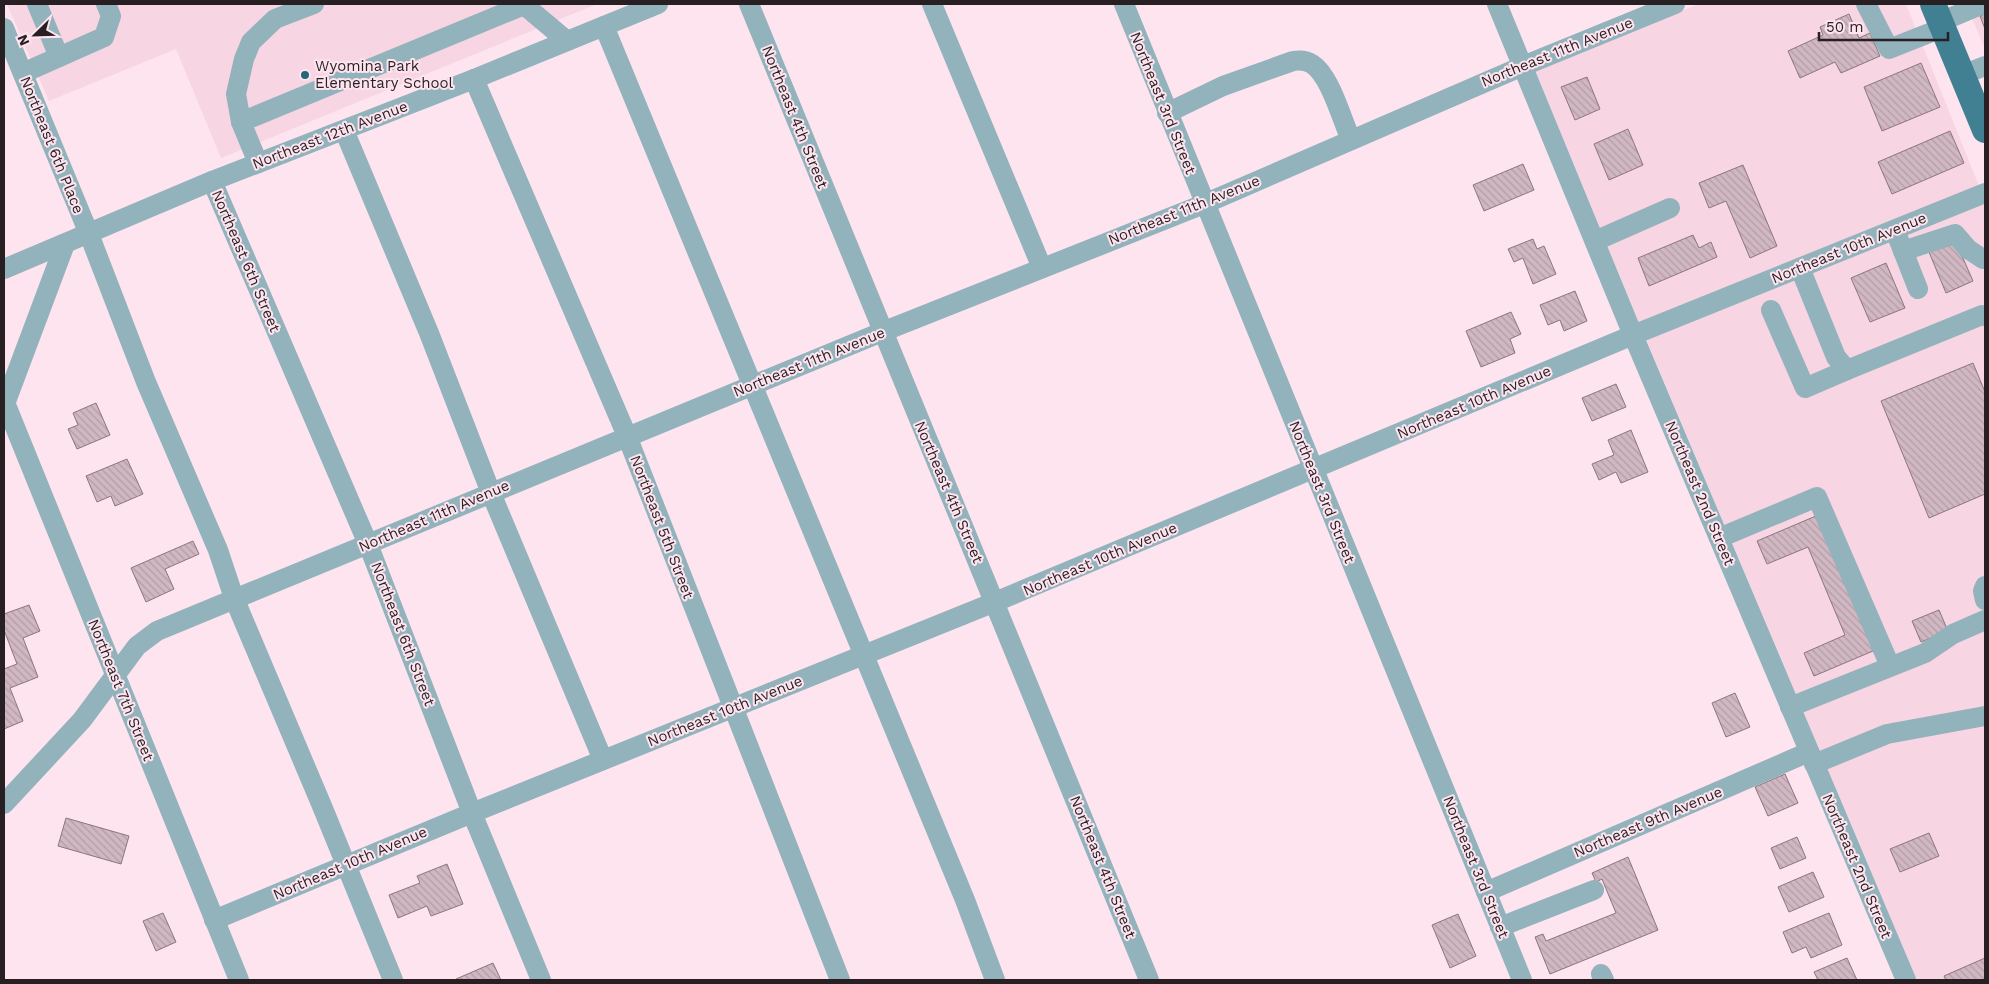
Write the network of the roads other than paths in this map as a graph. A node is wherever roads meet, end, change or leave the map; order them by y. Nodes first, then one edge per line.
1 (37, 4) edge
2 (106, 4) edge
3 (314, 4) edge
4 (523, 4) edge
5 (658, 4) edge
6 (749, 4) edge
7 (932, 4) edge
8 (1126, 4) edge
9 (1497, 4) edge
10 (1672, 4) edge
11 (1866, 4) edge
12 (1983, 4) edge
13 (1938, 18) edge
14 (604, 26) junction
15 (4, 28) edge
16 (566, 41) junction
17 (59, 57) junction
18 (1523, 66) junction
19 (1974, 70) edge
20 (23, 73) junction
21 (474, 79) junction
22 (1167, 113) junction
23 (241, 122) junction
24 (344, 130) junction
25 (1985, 130) edge
26 (1351, 140) junction
27 (258, 163) junction
28 (212, 181) junction
29 (1985, 193) edge
30 (1204, 204) junction
31 (1670, 208) dead end
32 (1895, 229) junction
33 (89, 234) junction
34 (1595, 241) junction
35 (65, 244) junction
36 (1903, 251) junction
37 (1985, 258) edge
38 (1042, 268) junction
39 (1800, 268) junction
40 (4, 269) edge
41 (1918, 289) dead end
42 (1771, 310) dead end
43 (1985, 316) edge
44 (882, 332) junction
45 (1633, 335) junction
46 (1847, 370) junction
47 (751, 386) junction
48 (4, 402) edge
49 (626, 436) junction
50 (1313, 470) junction
51 (491, 493) junction
52 (1719, 538) junction
53 (368, 544) junction
54 (1985, 586) edge
55 (234, 598) junction
56 (1985, 600) edge
57 (995, 602) junction
58 (1985, 620) edge
59 (864, 655) junction
60 (1890, 666) junction
61 (115, 677) junction
62 (733, 707) junction
63 (1790, 707) junction
64 (1985, 716) edge
65 (1812, 758) junction
66 (603, 760) junction
67 (4, 804) edge
68 (472, 813) junction
69 (346, 865) junction
70 (1594, 890) dead end
71 (1486, 892) junction
72 (214, 920) junction
73 (1500, 928) junction
74 (239, 980) edge
75 (393, 980) edge
76 (540, 980) edge
77 (840, 980) edge
78 (995, 980) edge
79 (1149, 980) edge
80 (1522, 980) edge
81 (1906, 980) edge

1 - 17 street
2 - 17 street
3 - 23 street
4 - 16 street
4 - 23 street
5 - 14 street, Northeast 12th Avenue
6 - 44 street, Northeast 4th Street
7 - 38 street
8 - 22 street, Northeast 3rd Street
9 - 18 street, Northeast 2nd Street
10 - 18 street, Northeast 11th Avenue
11 - 13 street
12 - 13 street
13 - 19 main road
14 - 16 street, Northeast 12th Avenue
14 - 47 street
15 - 20 street, Northeast 6th Place
16 - 21 street, Northeast 12th Avenue
17 - 20 street
18 - 26 street, Northeast 11th Avenue
18 - 34 street, Northeast 2nd Street
19 - 25 main road
20 - 33 street, Northeast 6th Place
21 - 24 street, Northeast 12th Avenue
21 - 49 street, Northeast 5th Street
22 - 26 street
22 - 30 street, Northeast 3rd Street
23 - 27 street
24 - 27 street, Northeast 12th Avenue
24 - 51 street
26 - 30 street, Northeast 11th Avenue
27 - 28 street, Northeast 12th Avenue
28 - 33 street, Northeast 12th Avenue
28 - 53 street, Northeast 6th Street
29 - 32 street, Northeast 10th Avenue
30 - 38 street, Northeast 11th Avenue
30 - 50 street, Northeast 3rd Street
31 - 34 street
32 - 36 street
32 - 39 street, Northeast 10th Avenue
33 - 35 street, Northeast 12th Avenue
33 - 55 street, Northeast 6th Place
34 - 45 street, Northeast 2nd Street
35 - 40 street, Northeast 12th Avenue
35 - 48 street
36 - 37 street
36 - 41 street
38 - 44 street, Northeast 11th Avenue
39 - 45 street, Northeast 10th Avenue
39 - 46 street
42 - 46 street
43 - 46 street
44 - 47 street, Northeast 11th Avenue
44 - 57 street, Northeast 4th Street
45 - 50 street, Northeast 10th Avenue
45 - 52 street, Northeast 2nd Street
47 - 49 street, Northeast 11th Avenue
47 - 59 street
48 - 61 street, Northeast 7th Street
49 - 51 street, Northeast 11th Avenue
49 - 62 street, Northeast 5th Street
50 - 57 street, Northeast 10th Avenue
50 - 71 street, Northeast 3rd Street
51 - 53 street, Northeast 11th Avenue
51 - 66 street
52 - 60 street
52 - 63 street, Northeast 2nd Street
53 - 55 street, Northeast 11th Avenue
53 - 68 street, Northeast 6th Street
54 - 56 street
55 - 61 street, Northeast 11th Avenue
55 - 69 street, Northeast 6th Place
57 - 59 street, Northeast 10th Avenue
57 - 79 street, Northeast 4th Street
58 - 60 street
59 - 62 street, Northeast 10th Avenue
59 - 78 street
60 - 63 street
61 - 67 street, Northeast 11th Avenue
61 - 72 street, Northeast 7th Street
62 - 66 street, Northeast 10th Avenue
62 - 77 street, Northeast 5th Street
63 - 65 street, Northeast 2nd Street
64 - 65 street, Northeast 9th Avenue
65 - 71 street, Northeast 9th Avenue
65 - 81 street, Northeast 2nd Street
66 - 68 street, Northeast 10th Avenue
68 - 69 street, Northeast 10th Avenue
68 - 76 street, Northeast 6th Street
69 - 72 street, Northeast 10th Avenue
69 - 75 street, Northeast 6th Place
70 - 73 street
71 - 73 street, Northeast 3rd Street
72 - 74 street, Northeast 7th Street
73 - 80 street, Northeast 3rd Street

